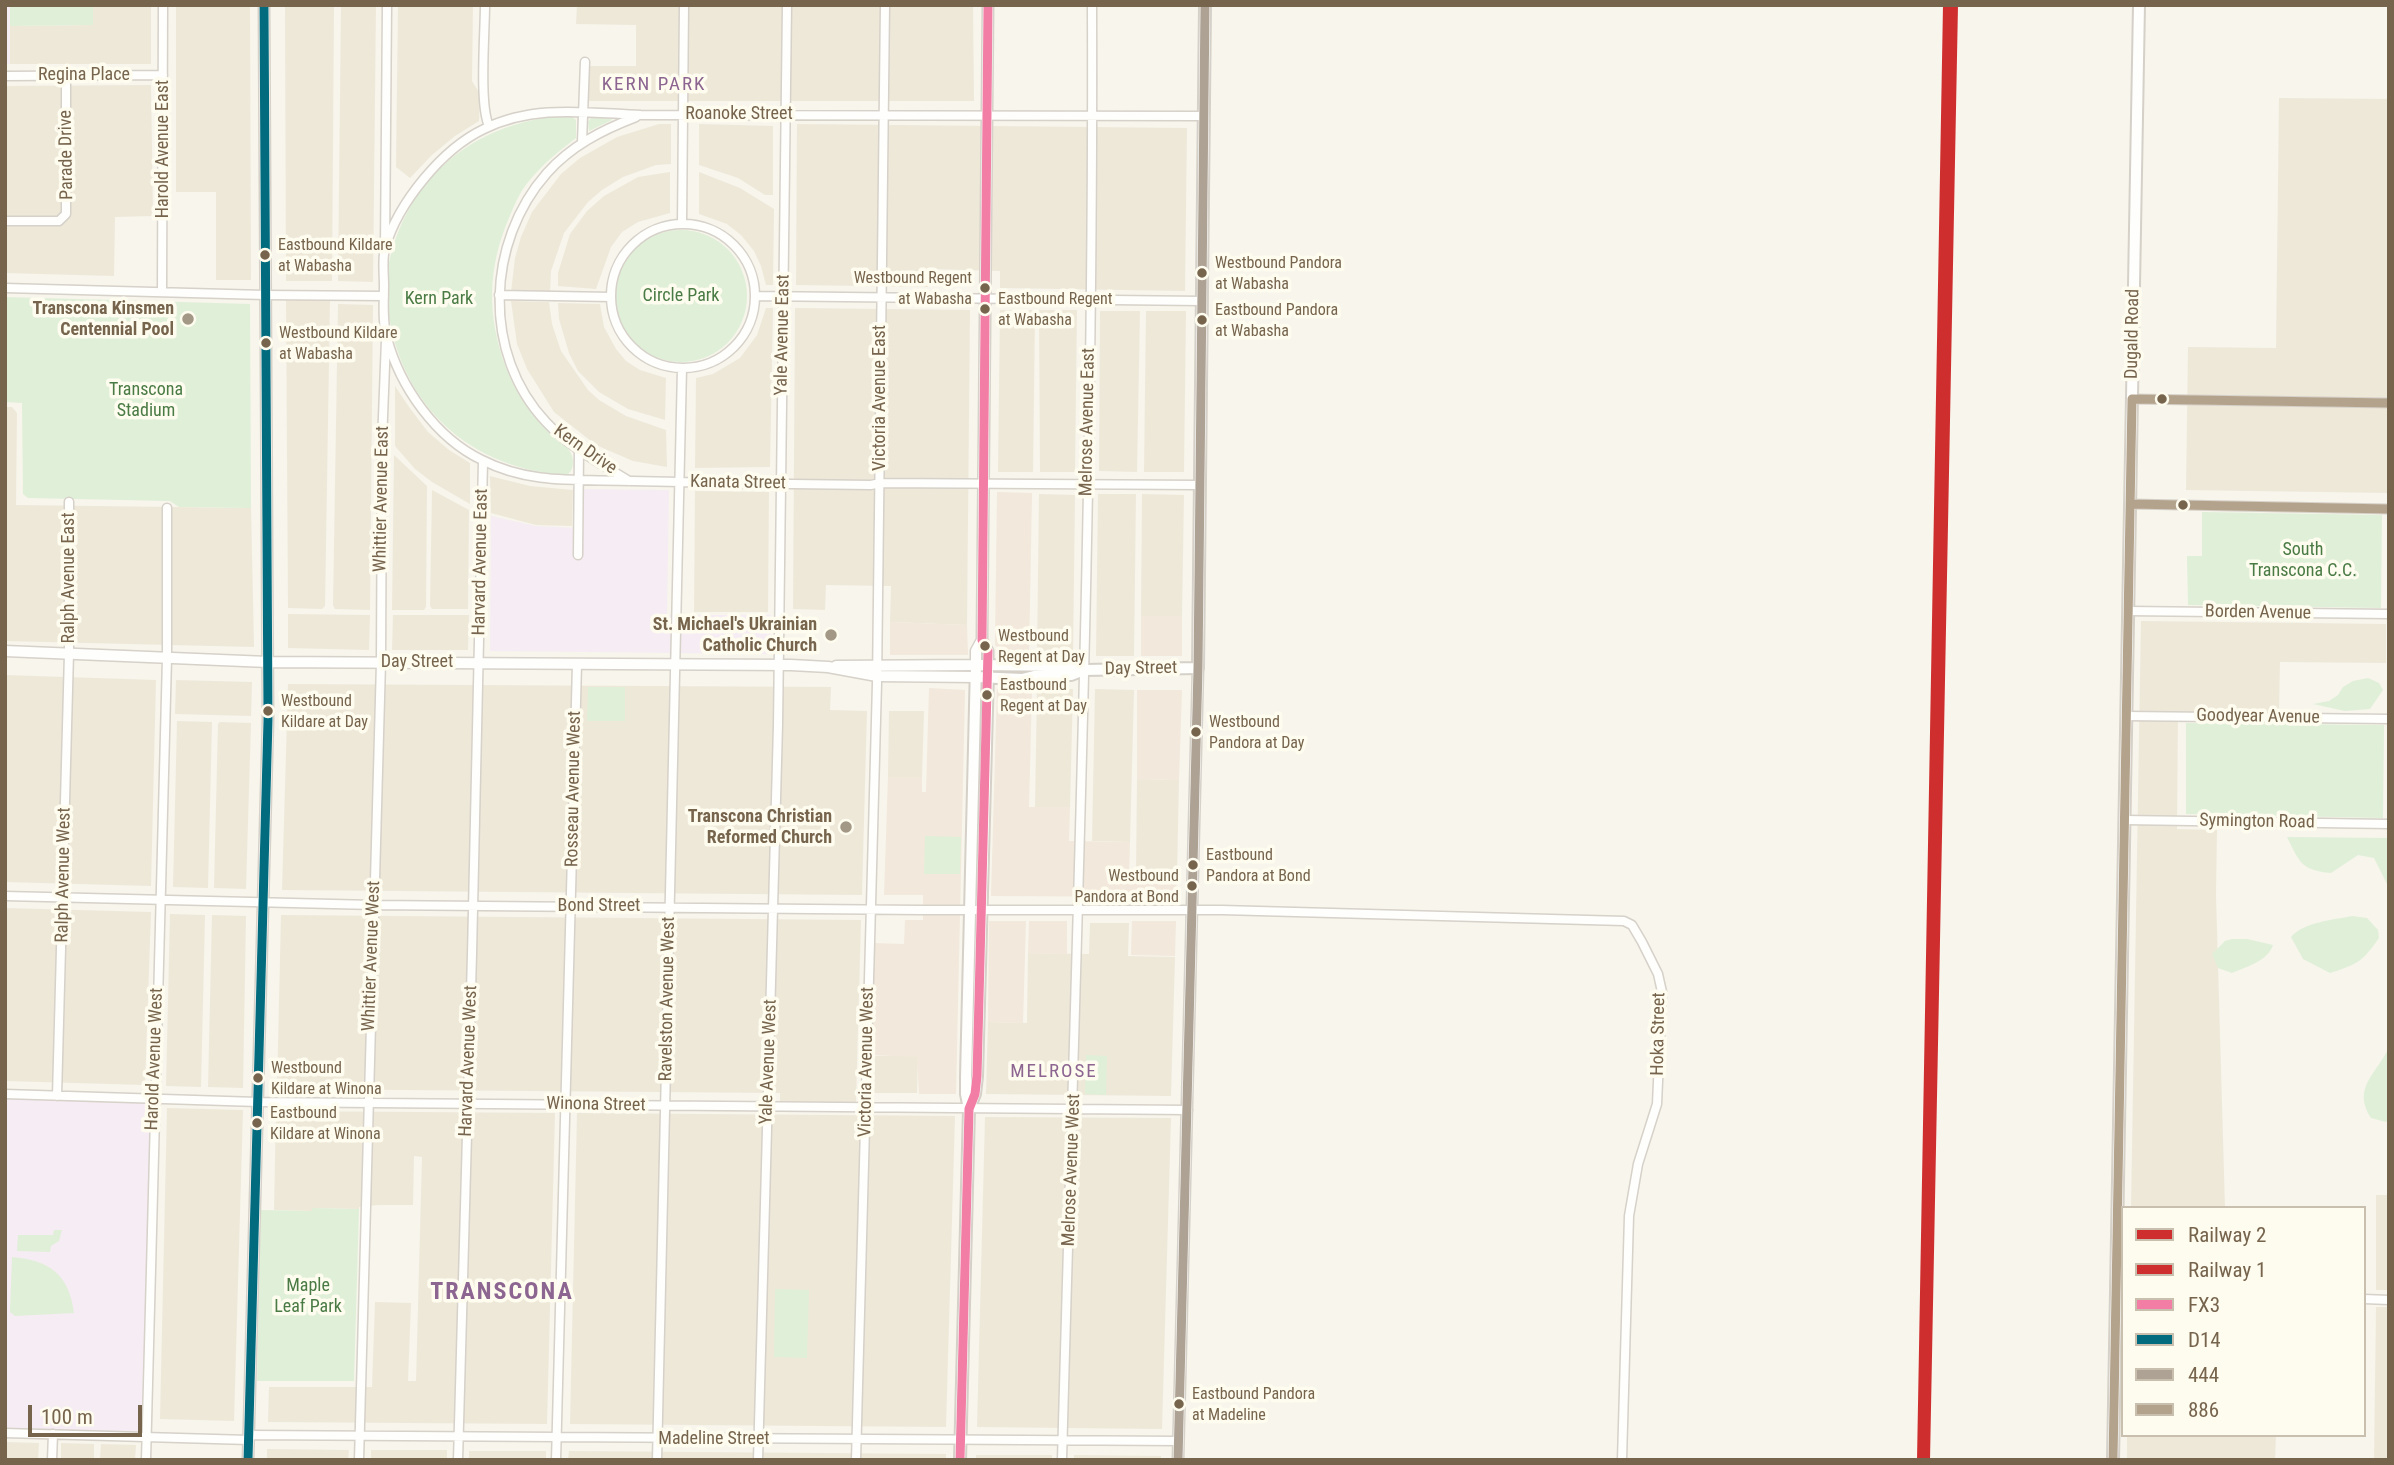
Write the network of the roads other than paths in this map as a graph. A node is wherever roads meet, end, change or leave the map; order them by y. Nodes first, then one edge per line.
1 (163, 5) edge
2 (264, 5) edge
3 (387, 5) edge
4 (485, 5) edge
5 (684, 5) edge
6 (787, 5) edge
7 (885, 5) edge
8 (988, 5) edge
9 (1092, 5) edge
10 (1205, 5) edge
11 (2139, 5) edge
12 (584, 62) dead end
13 (66, 75) junction
14 (163, 75) junction
15 (5, 76) edge
16 (584, 111) junction
17 (683, 114) junction
18 (786, 114) junction
19 (884, 114) junction
20 (640, 115) junction
21 (988, 115) junction
22 (1092, 116) junction
23 (1203, 116) junction
24 (489, 126) junction
25 (582, 142) junction
26 (5, 221) edge
27 (682, 223) junction
28 (385, 250) junction
29 (5, 288) edge
30 (162, 292) junction
31 (265, 295) junction
32 (499, 295) junction
33 (384, 296) junction
34 (755, 296) junction
35 (611, 297) junction
36 (784, 297) junction
37 (880, 299) junction
38 (985, 300) junction
39 (1090, 301) junction
40 (1202, 301) junction
41 (386, 337) junction
42 (682, 368) junction
43 (2132, 398) junction
44 (2389, 403) edge
45 (579, 449) junction
46 (482, 461) junction
47 (629, 481) junction
48 (579, 482) junction
49 (680, 482) junction
50 (880, 483) junction
51 (781, 484) junction
52 (984, 484) junction
53 (1199, 485) junction
54 (1088, 486) junction
55 (69, 502) dead end
56 (2130, 503) junction
57 (167, 508) dead end
58 (2389, 509) edge
59 (578, 555) dead end
60 (2128, 611) junction
61 (2389, 614) edge
62 (5, 651) edge
63 (69, 653) junction
64 (167, 658) junction
65 (268, 662) junction
66 (381, 662) junction
67 (479, 663) junction
68 (577, 664) junction
69 (678, 664) junction
70 (779, 665) junction
71 (1198, 668) junction
72 (877, 670) junction
73 (1084, 670) junction
74 (982, 671) junction
75 (2126, 716) junction
76 (2389, 719) edge
77 (2125, 820) junction
78 (2389, 824) edge
79 (5, 896) edge
80 (64, 897) junction
81 (160, 901) junction
82 (262, 903) junction
83 (374, 905) junction
84 (473, 906) junction
85 (571, 906) junction
86 (670, 906) junction
87 (774, 907) junction
88 (871, 909) junction
89 (976, 909) junction
90 (1077, 909) junction
91 (1193, 910) junction
92 (5, 1094) edge
93 (57, 1096) junction
94 (154, 1100) junction
95 (258, 1102) junction
96 (368, 1102) junction
97 (467, 1102) junction
98 (566, 1105) junction
99 (665, 1107) junction
100 (768, 1107) junction
101 (866, 1108) junction
102 (969, 1109) junction
103 (1074, 1109) junction
104 (1188, 1110) junction
105 (2120, 1295) edge
106 (2366, 1300) edge
107 (2389, 1300) edge
108 (5, 1433) edge
109 (53, 1434) junction
110 (146, 1436) junction
111 (249, 1437) junction
112 (359, 1437) junction
113 (458, 1437) junction
114 (557, 1438) junction
115 (658, 1438) junction
116 (758, 1439) junction
117 (857, 1441) junction
118 (960, 1441) junction
119 (1063, 1441) junction
120 (1179, 1441) junction
121 (52, 1460) edge
122 (146, 1460) edge
123 (248, 1460) edge
124 (359, 1460) edge
125 (458, 1460) edge
126 (556, 1460) edge
127 (657, 1460) edge
128 (758, 1460) edge
129 (856, 1460) edge
130 (960, 1460) edge
131 (1062, 1460) edge
132 (1178, 1460) edge
133 (1622, 1460) edge
134 (2113, 1460) edge

1 - 14 street, Harold Avenue East
2 - 31 street
3 - 28 street
4 - 24 street
5 - 17 street
6 - 18 street, Yale Avenue East
7 - 19 street, Victoria Avenue East
8 - 21 street
9 - 22 street, Melrose Avenue East
10 - 23 main road
11 - 43 main road, Dugald Road
12 - 16 street
13 - 14 street, Regina Place
13 - 15 street, Regina Place
13 - 26 street, Parade Drive
14 - 30 street, Harold Avenue East
16 - 20 street, Roanoke Street
16 - 24 street, Roanoke Street
16 - 25 street
17 - 18 street, Roanoke Street
17 - 20 street, Roanoke Street
17 - 27 street
18 - 19 street, Roanoke Street
18 - 36 street, Yale Avenue East
19 - 21 street, Roanoke Street
19 - 37 street, Victoria Avenue East
20 - 25 street, Kern Drive
21 - 22 street, Roanoke Street
21 - 38 street
22 - 23 street, Roanoke Street
22 - 39 street, Melrose Avenue East
23 - 40 main road
24 - 28 street, Roanoke Street
25 - 32 street, Kern Drive
27 - 34 street
27 - 35 street
28 - 33 street, Roanoke Street
29 - 30 street
30 - 31 street
31 - 33 street
31 - 65 street
32 - 35 street
32 - 45 street, Kern Drive
33 - 41 street, Kanata Street
34 - 36 street
34 - 42 street
35 - 42 street
36 - 37 street
36 - 51 street, Yale Avenue East
37 - 38 street
37 - 50 street, Victoria Avenue East
38 - 39 street
38 - 52 street
39 - 40 street
39 - 54 street, Melrose Avenue East
40 - 53 main road
41 - 46 street, Kanata Street
41 - 66 street, Whittier Avenue East
42 - 49 street, Ravelston Avenue West
43 - 44 street
43 - 56 main road, Dugald Road
45 - 47 street, Kern Drive
45 - 48 street
46 - 48 street, Kanata Street
46 - 67 street, Harvard Avenue East
47 - 48 street, Kanata Street
47 - 49 street, Kanata Street
48 - 59 street
49 - 51 street, Kanata Street
49 - 69 street, Ravelston Avenue West
50 - 51 street, Kanata Street
50 - 52 street, Kanata Street
50 - 72 street, Victoria Avenue East
51 - 70 street, Yale Avenue East
52 - 54 street, Kanata Street
52 - 74 street
53 - 54 street, Kanata Street
53 - 71 main road
54 - 73 street, Melrose Avenue East
55 - 63 street, Ralph Avenue East
56 - 58 street
56 - 60 main road, Dugald Road
57 - 64 street
60 - 61 street, Borden Avenue
60 - 75 main road, Dugald Road
62 - 63 street, Day Street
63 - 64 street, Day Street
63 - 80 street, Ralph Avenue West
64 - 65 street, Day Street
64 - 81 street, Harold Avenue West
65 - 66 street, Day Street
65 - 82 street
66 - 67 street, Day Street
66 - 83 street, Whittier Avenue West
67 - 68 street, Day Street
67 - 84 street, Harvard Avenue West
68 - 69 street, Day Street
68 - 85 street, Rosseau Avenue West
69 - 70 street, Day Street
69 - 86 street, Ravelston Avenue West
70 - 72 street, Day Street
70 - 87 street, Yale Avenue West
71 - 73 main road, Day Street
71 - 91 street
72 - 74 street, Day Street
72 - 88 street, Victoria Avenue West
73 - 74 main road, Day Street
73 - 90 street, Melrose Avenue West
74 - 89 main road
75 - 76 street, Goodyear Avenue
75 - 77 main road, Dugald Road
77 - 78 street, Symington Road
77 - 105 main road, Dugald Road
79 - 80 street, Bond Street
80 - 81 street, Bond Street
80 - 93 street, Ralph Avenue West
81 - 82 street, Bond Street
81 - 94 street, Harold Avenue West
82 - 83 street, Bond Street
82 - 95 street
83 - 84 street, Bond Street
83 - 96 street, Whittier Avenue West
84 - 85 street, Bond Street
84 - 97 street, Harvard Avenue West
85 - 86 street, Bond Street
85 - 98 street, Rosseau Avenue West
86 - 87 street, Bond Street
86 - 99 street, Ravelston Avenue West
87 - 88 street, Bond Street
87 - 100 street, Yale Avenue West
88 - 89 street, Bond Street
88 - 101 street, Victoria Avenue West
89 - 90 street, Bond Street
89 - 102 main road
90 - 91 street, Bond Street
90 - 103 street, Melrose Avenue West
91 - 104 street
91 - 133 street, Hoka Street
92 - 93 street, Winona Street
93 - 94 street, Winona Street
94 - 95 street, Winona Street
94 - 110 street, Harold Avenue West
95 - 96 street, Winona Street
95 - 111 street
96 - 97 street, Winona Street
96 - 112 street, Whittier Avenue West
97 - 98 street, Winona Street
97 - 113 street, Harvard Avenue West
98 - 99 street, Winona Street
98 - 114 street, Rosseau Avenue West
99 - 100 street, Winona Street
99 - 115 street, Ravelston Avenue West
100 - 101 street, Winona Street
100 - 116 street, Yale Avenue West
101 - 102 street, Winona Street
101 - 117 street, Victoria Avenue West
102 - 103 street, Winona Street
102 - 118 main road
103 - 104 street, Winona Street
103 - 119 street, Melrose Avenue West
104 - 120 street
105 - 134 main road, Dugald Road
106 - 107 street
108 - 109 street, Madeline Street
109 - 110 street, Madeline Street
109 - 121 street
110 - 111 street, Madeline Street
110 - 122 street, Harold Avenue West
111 - 112 street, Madeline Street
111 - 123 street
112 - 113 street, Madeline Street
112 - 124 street, Whittier Avenue West
113 - 114 street, Madeline Street
113 - 125 street, Harvard Avenue West
114 - 115 street, Madeline Street
114 - 126 street, Rosseau Avenue West
115 - 116 street, Madeline Street
115 - 127 street, Ravelston Avenue West
116 - 117 street, Madeline Street
116 - 128 street, Yale Avenue West
117 - 118 street, Madeline Street
117 - 129 street, Victoria Avenue West
118 - 119 street, Madeline Street
118 - 130 main road
119 - 120 street, Madeline Street
119 - 131 street, Melrose Avenue West
120 - 132 street

